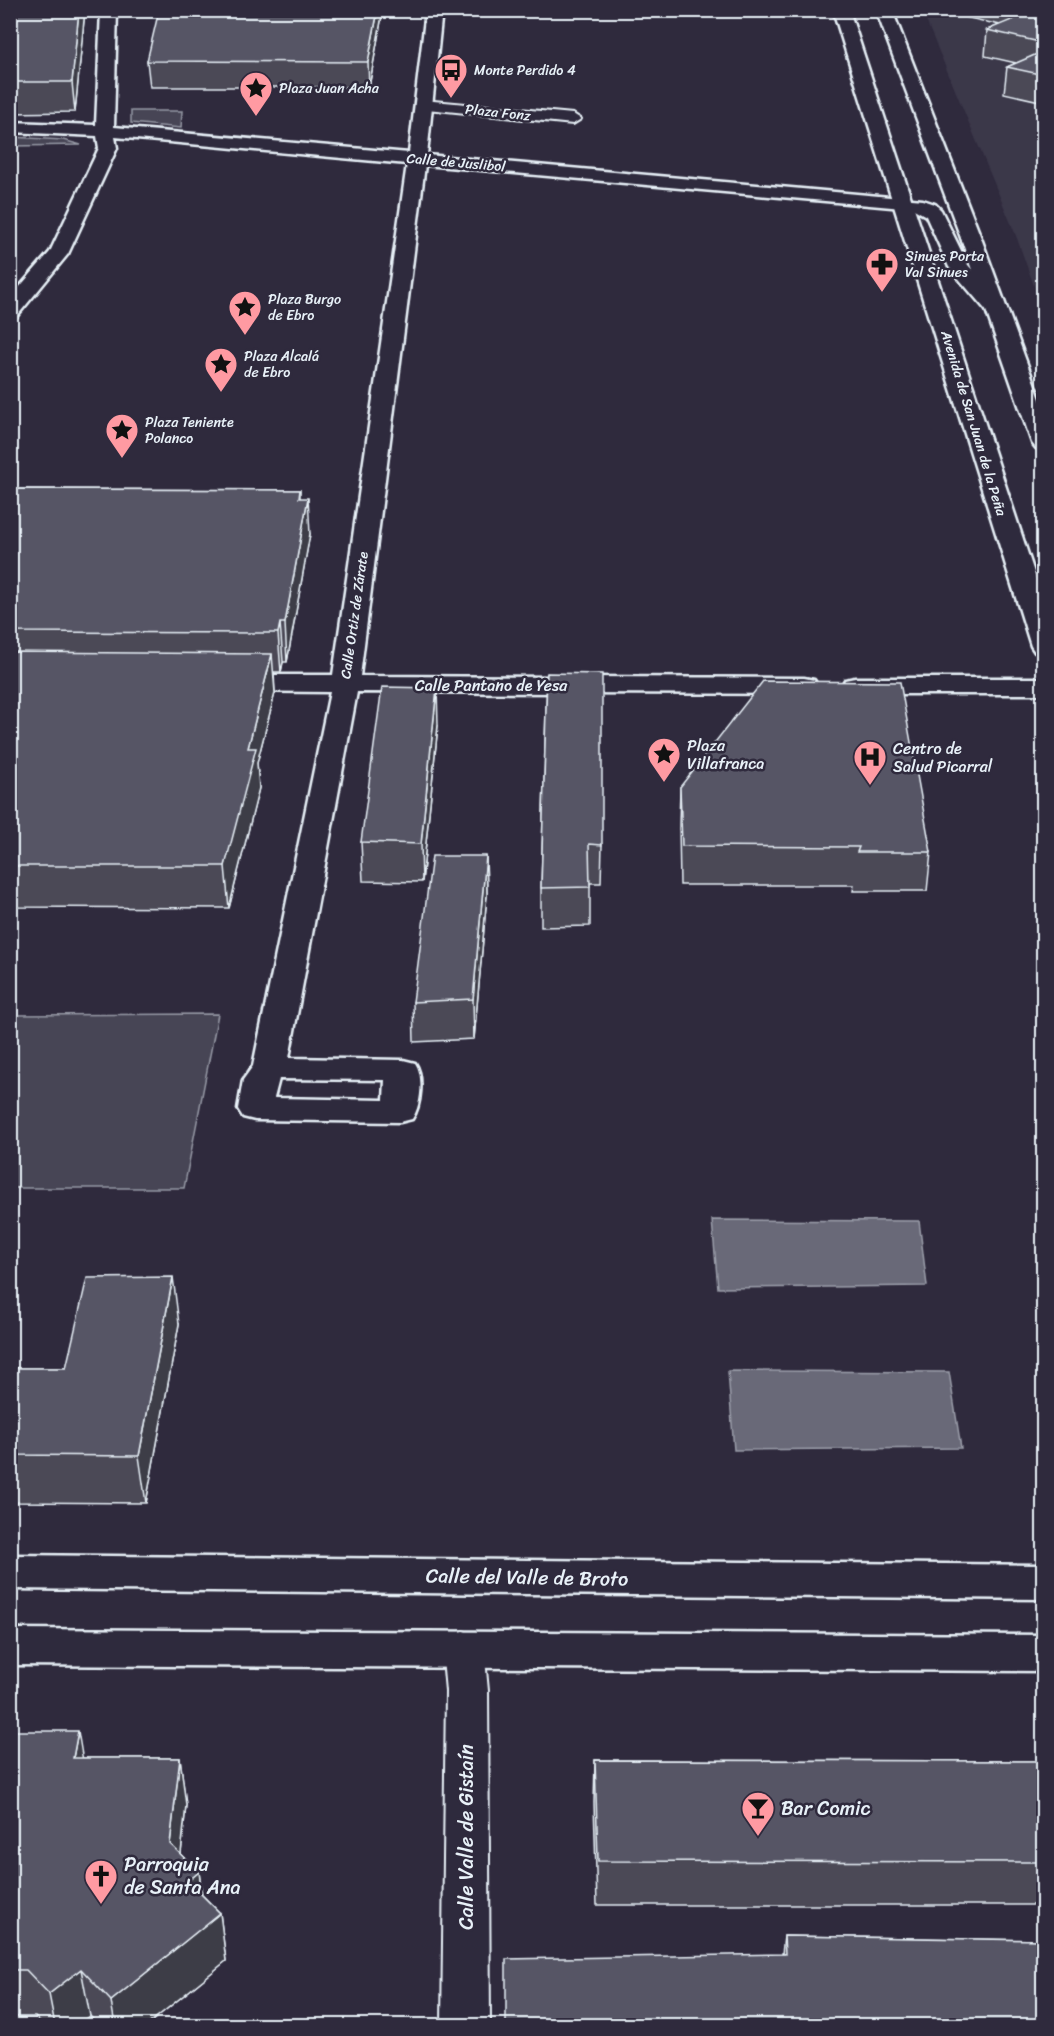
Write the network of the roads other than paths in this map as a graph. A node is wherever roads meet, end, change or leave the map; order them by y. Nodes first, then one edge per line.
1 (109, 10) edge
2 (434, 10) edge
3 (841, 10) edge
4 (884, 10) edge
5 (423, 105) junction
6 (573, 119) dead end
7 (10, 127) edge
8 (105, 131) junction
9 (417, 159) junction
10 (901, 202) junction
11 (997, 311) junction
12 (10, 312) edge
13 (1044, 443) edge
14 (1044, 646) edge
15 (202, 683) edge
16 (345, 684) junction
17 (1044, 686) edge
18 (270, 1068) dead end
19 (10, 1572) edge
20 (1044, 1582) edge
21 (10, 1647) edge
22 (464, 1648) junction
23 (1044, 1653) edge
24 (466, 2025) edge

1 - 8 street
2 - 5 street, Calle Ortiz de Zárate
3 - 10 street, Avenida de San Juan de la Peña
4 - 11 street
5 - 6 street, Plaza Fonz
5 - 9 street, Calle Ortiz de Zárate
7 - 8 street, Calle de Juslibol
8 - 9 street, Calle de Juslibol
8 - 12 street
9 - 10 street, Calle de Juslibol
9 - 16 street, Calle Ortiz de Zárate
10 - 11 street
10 - 14 street, Avenida de San Juan de la Peña
11 - 13 street
15 - 16 street, Calle Pantano de Yesa
16 - 17 street, Calle Pantano de Yesa
16 - 18 street, Calle Ortiz de Zárate
19 - 20 street, Calle del Valle de Broto
21 - 22 street
22 - 23 street
22 - 24 street, Calle Valle de Gistaín

